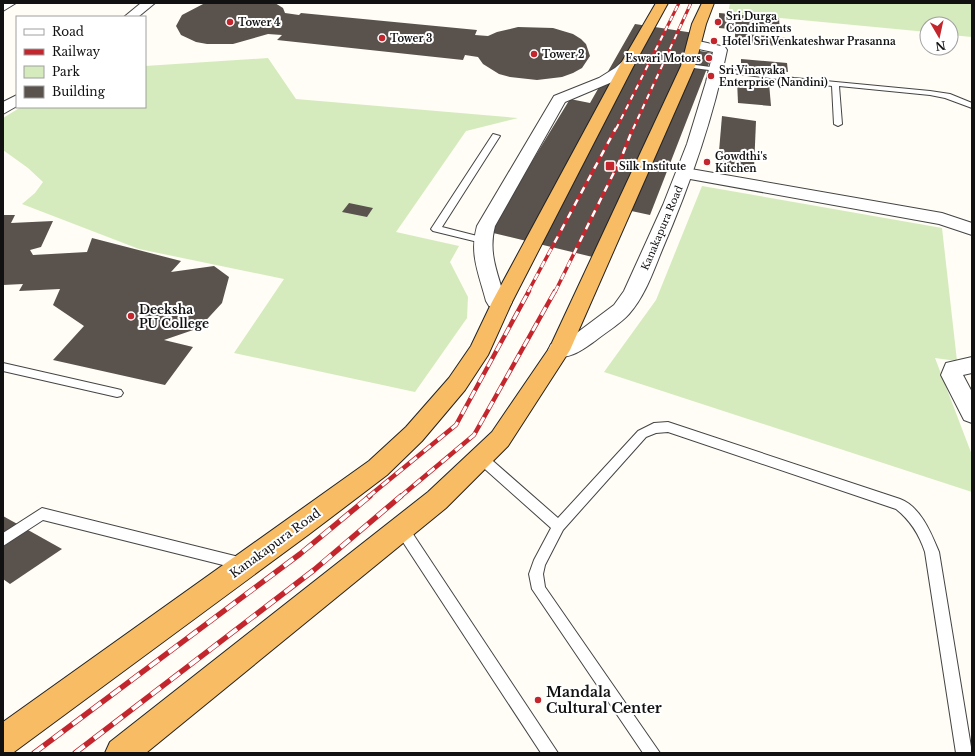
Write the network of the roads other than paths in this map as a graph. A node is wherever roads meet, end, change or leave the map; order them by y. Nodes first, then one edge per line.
1 (10, 3) edge
2 (149, 3) edge
3 (662, 3) edge
4 (708, 3) edge
5 (3, 7) edge
6 (131, 16) edge
7 (694, 44) junction
8 (627, 65) junction
9 (688, 66) junction
10 (717, 70) junction
11 (835, 84) junction
12 (16, 99) edge
13 (972, 106) edge
14 (3, 109) edge
15 (838, 124) dead end
16 (496, 136) dead end
17 (685, 173) junction
18 (972, 229) edge
19 (482, 240) junction
20 (502, 302) junction
21 (559, 350) junction
22 (972, 364) edge
23 (3, 367) edge
24 (117, 393) dead end
25 (972, 414) edge
26 (480, 458) junction
27 (558, 526) junction
28 (402, 528) junction
29 (3, 540) edge
30 (245, 565) junction
31 (5, 734) edge
32 (121, 753) edge
33 (550, 753) edge
34 (652, 753) edge
35 (964, 753) edge

1 - 5 street
2 - 6 street
3 - 8 highway, Kanakapura Road
4 - 7 highway
7 - 9 highway
7 - 10 street, Kanakapura Road
8 - 19 street, Kanakapura Road
8 - 20 highway, Kanakapura Road
9 - 10 lane
9 - 21 highway
10 - 11 lane
10 - 17 street, Kanakapura Road
11 - 13 lane
11 - 15 lane
12 - 14 street
16 - 19 lane
17 - 18 street
17 - 21 street, Kanakapura Road
19 - 20 street, Kanakapura Road
20 - 30 highway, Kanakapura Road
21 - 26 highway
22 - 25 street
23 - 24 lane
26 - 27 lane
26 - 28 highway
27 - 34 lane
27 - 35 lane
28 - 32 highway
28 - 33 lane
29 - 30 lane
30 - 31 highway, Kanakapura Road

